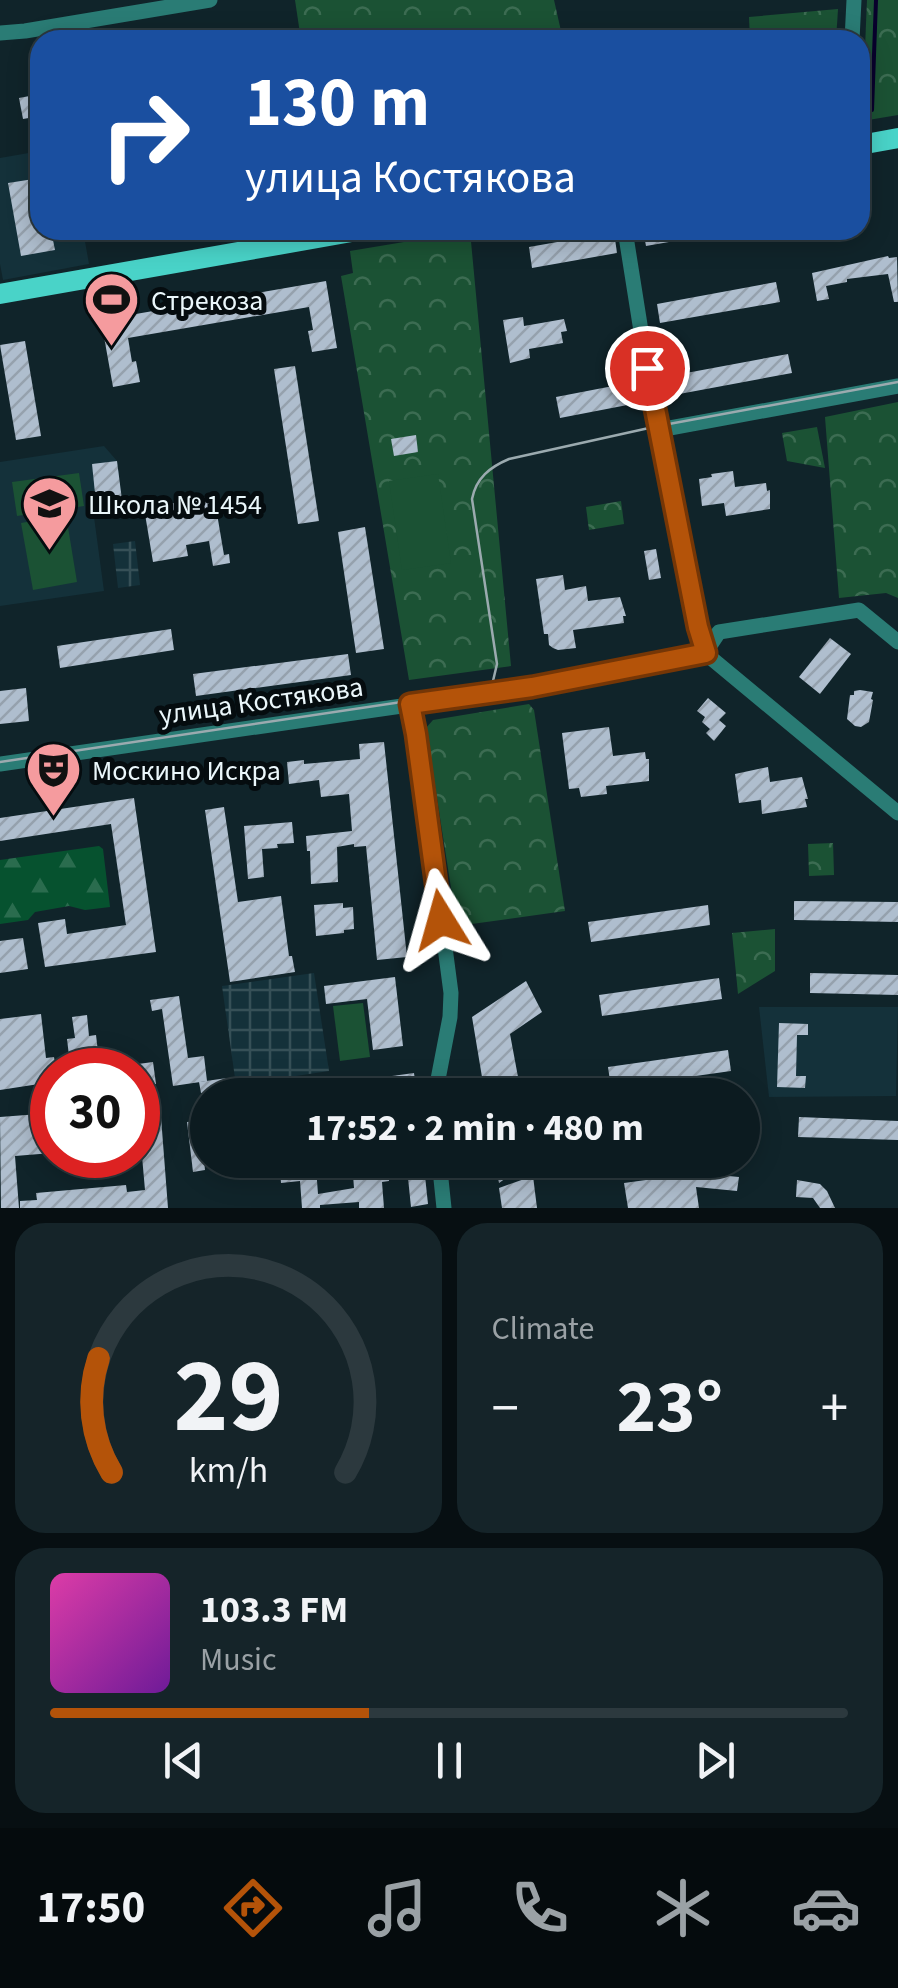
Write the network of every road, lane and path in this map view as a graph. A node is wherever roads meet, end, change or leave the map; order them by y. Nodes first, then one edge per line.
1 (210, 0) edge
2 (854, 0) edge
3 (30, 30) edge
4 (32, 30) edge
5 (852, 30) edge
6 (0, 32) edge
7 (898, 138) edge
8 (870, 143) edge
9 (306, 240) edge
10 (627, 240) edge
11 (0, 294) edge
12 (898, 386) edge
13 (659, 430) junction
14 (898, 642) edge
15 (706, 653) junction
16 (410, 704) junction
17 (0, 764) edge
18 (898, 813) edge
19 (438, 1078) edge
20 (442, 1178) edge
21 (444, 1208) edge

1 - 4 street
2 - 5 street
3 - 6 street
7 - 8 main road
9 - 11 main road
10 - 13 street
12 - 13 street
13 - 15 street
14 - 15 street
15 - 16 street, улица Костякова
15 - 18 street
16 - 17 street, улица Костякова
16 - 19 street
20 - 21 street

